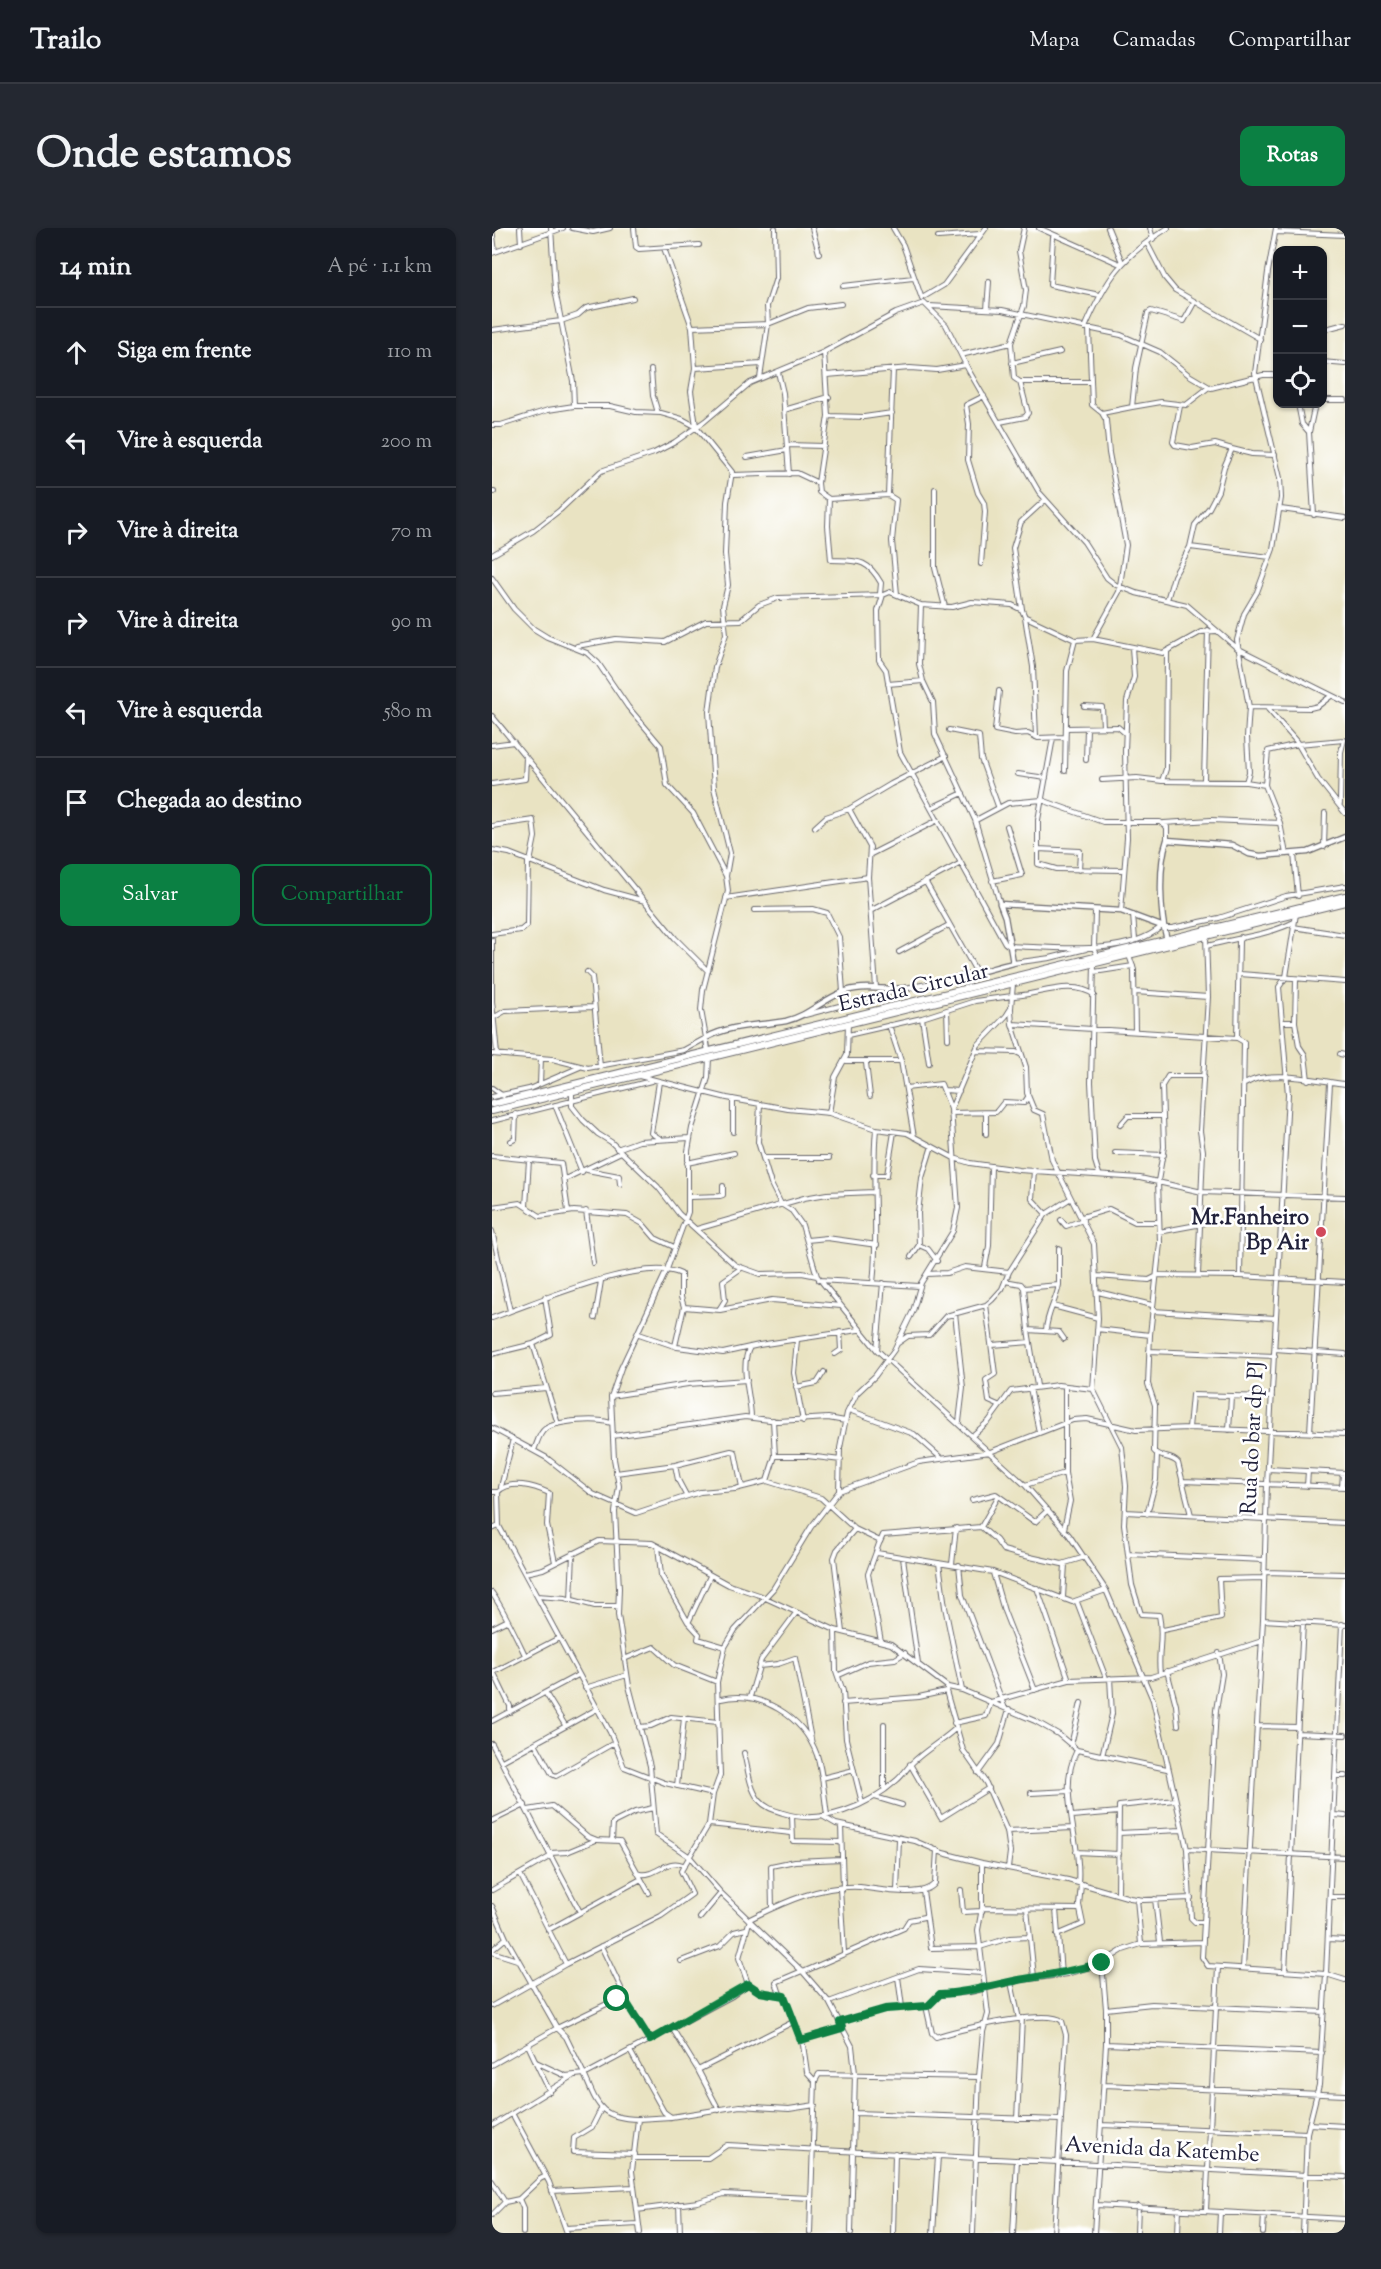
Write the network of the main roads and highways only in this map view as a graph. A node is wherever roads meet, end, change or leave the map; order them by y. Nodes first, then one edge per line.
1 (1345, 896) edge
2 (1345, 902) edge
3 (1096, 960) junction
4 (1014, 980) junction
5 (709, 1054) junction
6 (492, 1104) edge
7 (492, 1111) edge

1 - 3 main road, Estrada Circular
2 - 3 main road, Estrada Circular
3 - 4 main road, Estrada Circular
4 - 5 main road, Estrada Circular
4 - 5 main road, Estrada Circular
5 - 6 main road, Estrada Circular
5 - 7 main road, Estrada Circular

